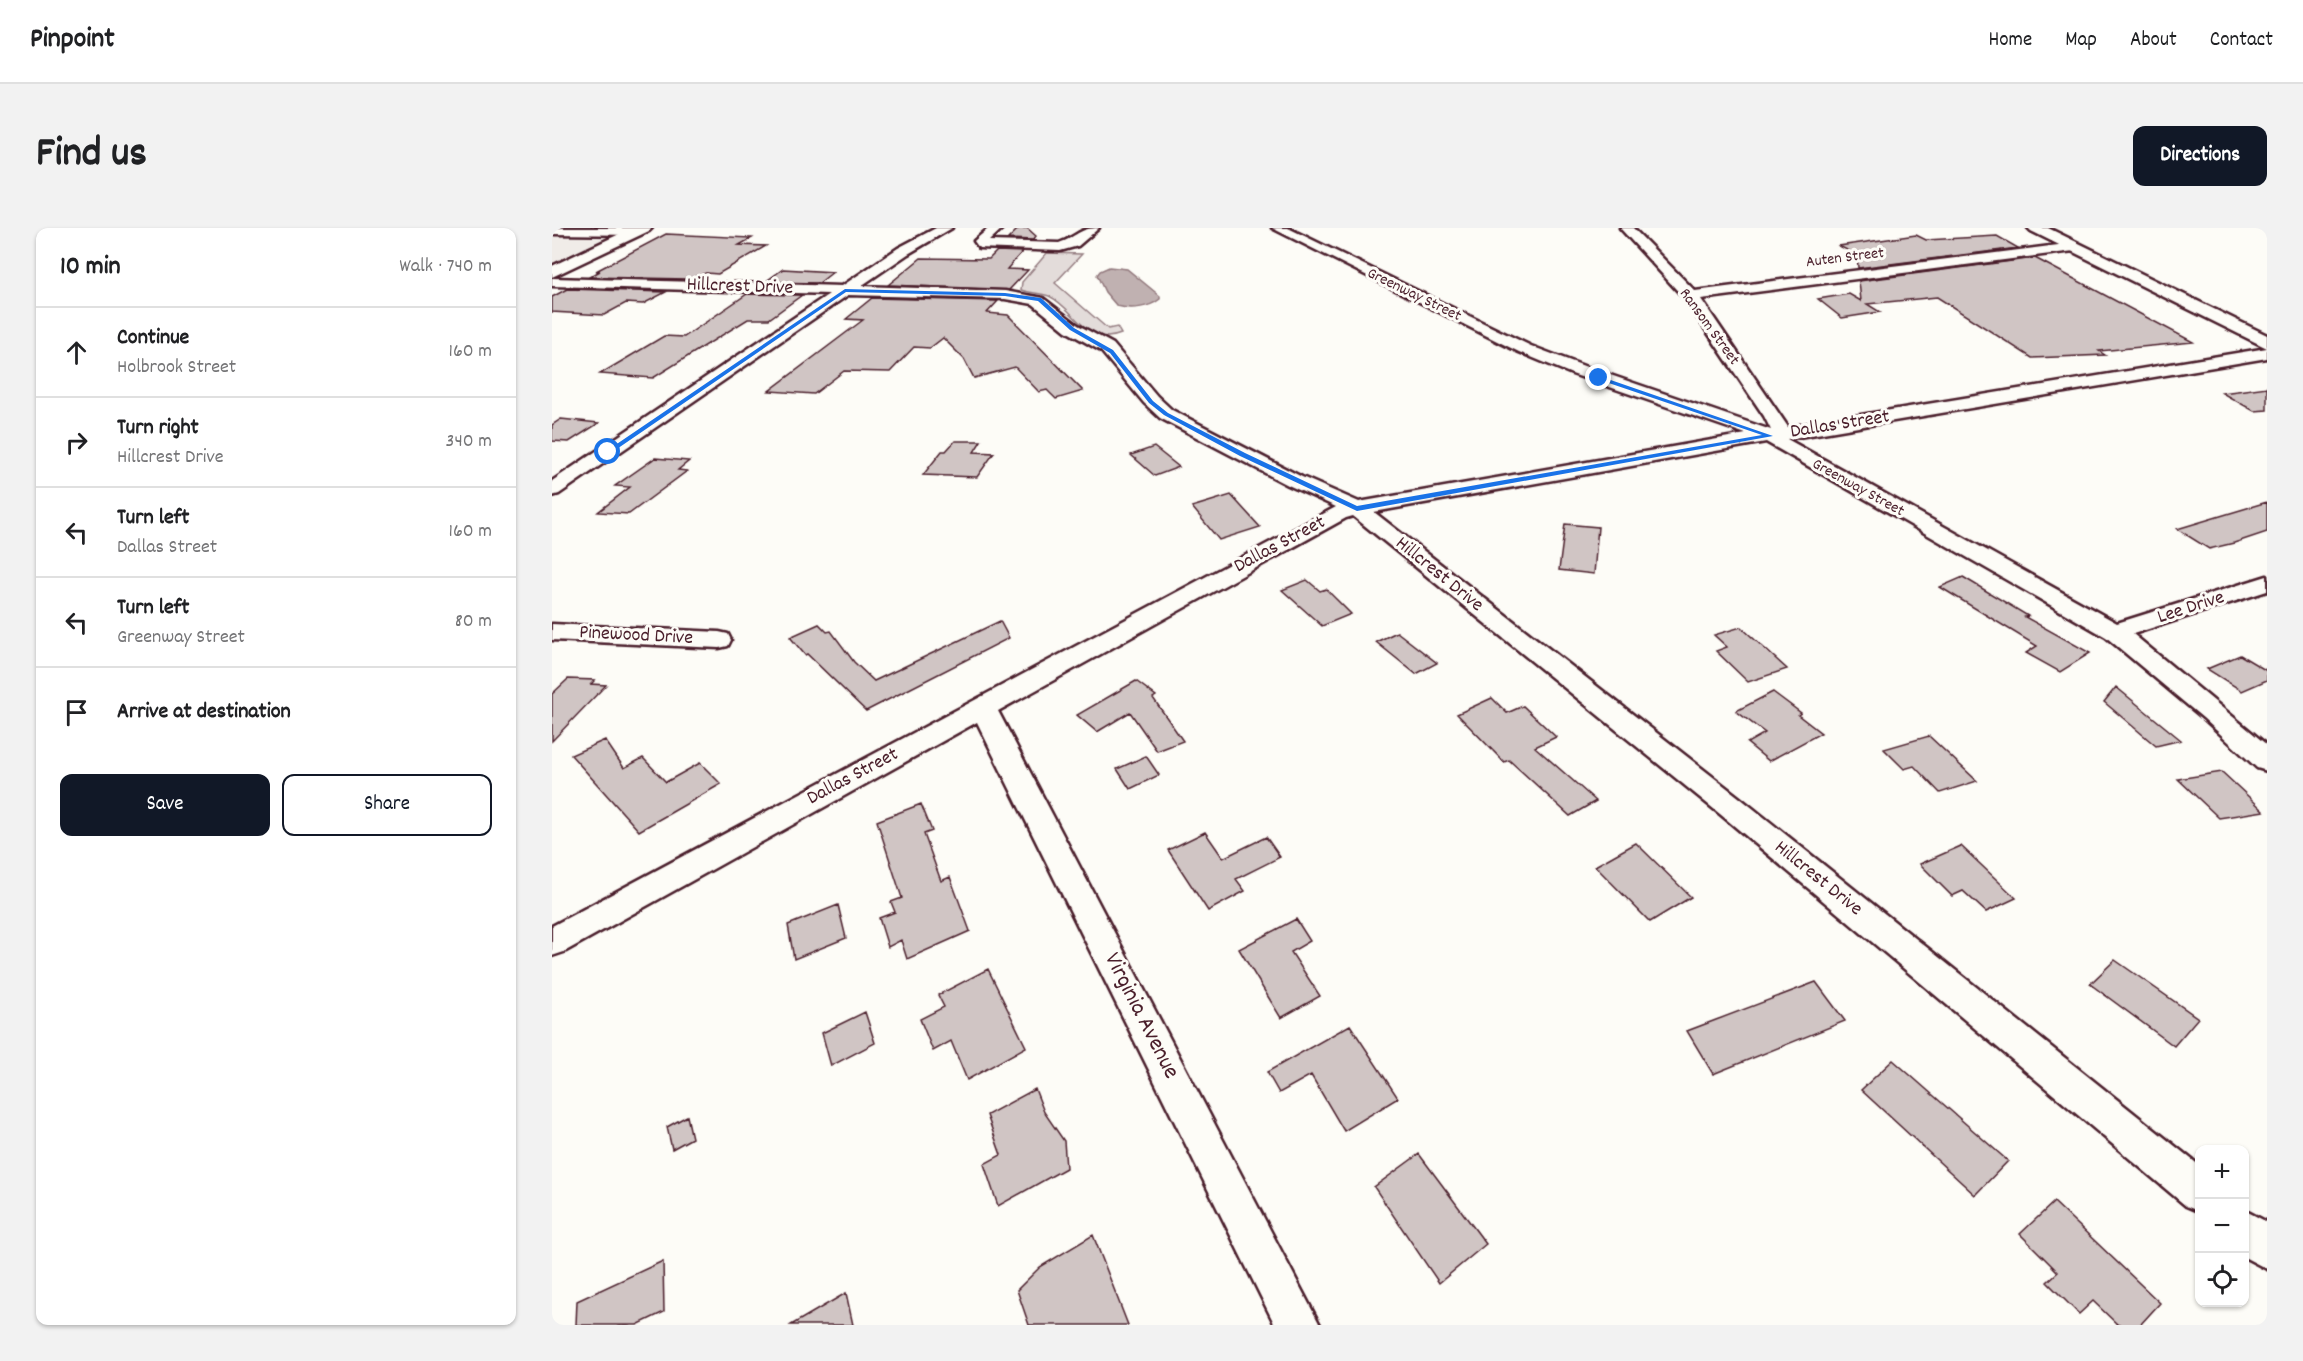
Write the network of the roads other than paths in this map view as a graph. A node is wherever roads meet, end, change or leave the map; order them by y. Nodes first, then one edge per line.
1 (946, 228) edge
2 (997, 228) edge
3 (1093, 228) edge
4 (1278, 228) edge
5 (1626, 228) edge
6 (2036, 228) edge
7 (641, 229) edge
8 (552, 230) edge
9 (2074, 247) junction
10 (552, 272) edge
11 (552, 282) edge
12 (845, 290) junction
13 (1691, 296) junction
14 (2267, 342) edge
15 (2267, 353) edge
16 (1776, 435) junction
17 (552, 490) edge
18 (1357, 509) junction
19 (2267, 583) edge
20 (2115, 632) junction
21 (552, 633) edge
22 (719, 640) dead end
23 (983, 707) junction
24 (2267, 761) edge
25 (552, 942) edge
26 (2195, 1189) edge
27 (2249, 1234) edge
28 (2267, 1248) edge
29 (1298, 1325) edge

1 - 12 street
2 - 3 street
4 - 16 street, Greenway Street
5 - 13 street, Ransom Street
6 - 9 main road
7 - 8 street
7 - 10 main road
9 - 13 street, Auten Street
9 - 14 main road
11 - 12 street, Hillcrest Drive
12 - 17 street
12 - 18 street, Hillcrest Drive
13 - 16 street, Ransom Street
15 - 16 street, Dallas Street
16 - 18 street, Dallas Street
16 - 20 street, Greenway Street
18 - 23 street, Dallas Street
18 - 26 street, Hillcrest Drive
19 - 20 street, Lee Drive
20 - 24 street, Greenway Street
21 - 22 street, Pinewood Drive
23 - 25 street, Dallas Street
23 - 29 street, Virginia Avenue
27 - 28 street

